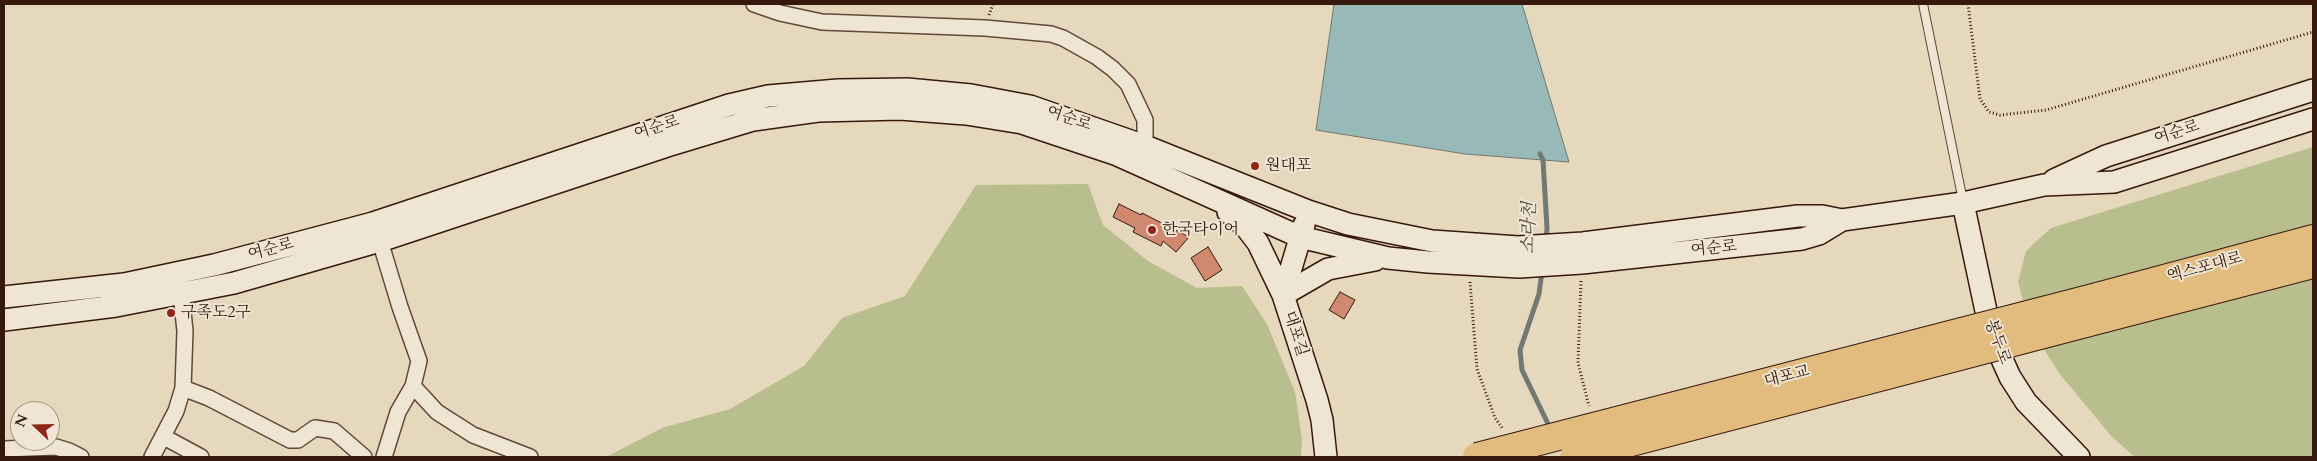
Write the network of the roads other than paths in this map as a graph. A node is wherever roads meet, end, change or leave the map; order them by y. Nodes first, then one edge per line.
1 (754, 4) edge
2 (1923, 4) edge
3 (2313, 90) edge
4 (2313, 119) edge
5 (1145, 146) junction
6 (2044, 185) junction
7 (1200, 192) junction
8 (1963, 203) junction
9 (1308, 211) junction
10 (1300, 237) junction
11 (2313, 239) edge
12 (380, 241) junction
13 (1519, 257) junction
14 (1388, 258) junction
15 (2313, 264) edge
16 (181, 293) junction
17 (1282, 295) junction
18 (4, 297) edge
19 (2101, 308) junction
20 (4, 320) edge
21 (413, 386) junction
22 (183, 388) junction
23 (164, 437) junction
24 (4, 448) edge
25 (81, 457) edge
26 (152, 457) edge
27 (200, 457) edge
28 (364, 457) edge
29 (384, 457) edge
30 (530, 457) edge
31 (1326, 457) edge
32 (1477, 457) edge
33 (1574, 457) edge
34 (2078, 457) edge

1 - 5 street
2 - 8 lane
3 - 6 street, 여순로
4 - 6 street, 여순로
5 - 9 street, 여순로
5 - 18 street, 여순로
6 - 8 street, 여순로
7 - 10 street, 여순로
7 - 12 street, 여순로
7 - 17 street
8 - 13 street, 여순로
8 - 34 street, 봉두로
9 - 10 street, 대포길
9 - 13 street, 여순로
10 - 14 street, 여순로
10 - 17 street, 대포길
11 - 19 highway, 엑스포대로
12 - 16 street, 여순로
12 - 21 street
13 - 14 street
14 - 17 street
15 - 19 highway, 엑스포대로
16 - 20 street, 여순로
16 - 22 street
17 - 31 street, 대포길
19 - 32 highway, 대포교, bridge
19 - 33 highway, 대포교, bridge
21 - 29 street
21 - 30 street
22 - 23 street
22 - 28 street
23 - 26 street
23 - 27 street
24 - 25 street

